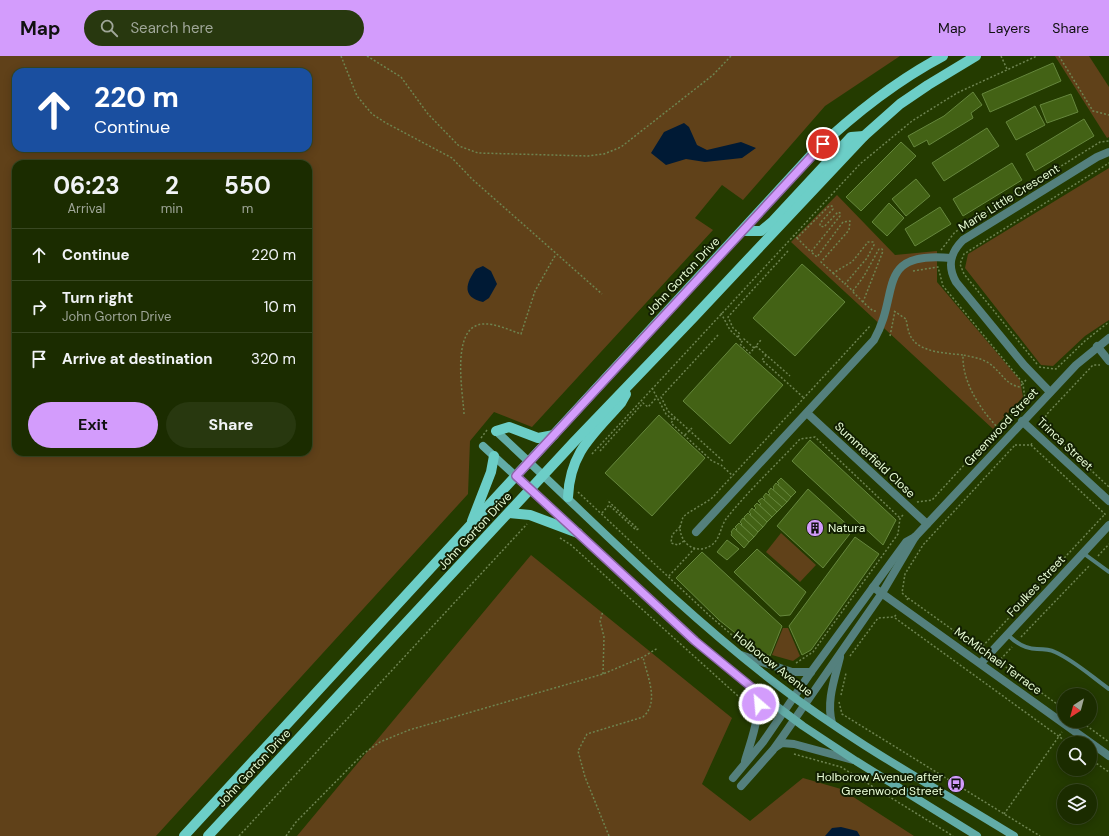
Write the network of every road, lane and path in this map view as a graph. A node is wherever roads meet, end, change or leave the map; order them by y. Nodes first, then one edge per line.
1 (341, 56) edge
2 (367, 56) edge
3 (731, 56) edge
4 (943, 56) edge
5 (976, 56) edge
6 (1001, 56) edge
7 (1037, 56) edge
8 (1059, 56) edge
9 (1007, 69) junction
10 (1109, 115) edge
11 (864, 136) junction
12 (1109, 152) edge
13 (1109, 163) edge
14 (742, 231) junction
15 (793, 235) junction
16 (797, 238) junction
17 (788, 251) dead end
18 (811, 252) junction
19 (556, 254) junction
20 (817, 257) junction
21 (951, 258) junction
22 (821, 262) junction
23 (912, 271) dead end
24 (833, 273) junction
25 (845, 284) junction
26 (852, 291) junction
27 (602, 294) dead end
28 (863, 302) junction
29 (887, 310) junction
30 (874, 311) junction
31 (721, 313) junction
32 (874, 317) dead end
33 (1109, 322) edge
34 (872, 323) dead end
35 (718, 335) dead end
36 (738, 337) junction
37 (1109, 338) edge
38 (761, 340) dead end
39 (742, 341) junction
40 (756, 346) junction
41 (1097, 346) junction
42 (754, 348) junction
43 (766, 355) junction
44 (963, 355) junction
45 (1109, 361) edge
46 (779, 366) junction
47 (774, 371) junction
48 (790, 376) dead end
49 (635, 379) junction
50 (652, 388) junction
51 (1050, 392) junction
52 (657, 397) junction
53 (804, 398) junction
54 (807, 413) junction
55 (464, 414) dead end
56 (675, 418) junction
57 (673, 420) junction
58 (1022, 420) junction
59 (692, 428) dead end
60 (998, 428) dead end
61 (1046, 428) dead end
62 (496, 431) junction
63 (689, 431) junction
64 (554, 435) junction
65 (685, 436) junction
66 (1015, 445) dead end
67 (1031, 445) dead end
68 (483, 446) joint
69 (600, 451) dead end
70 (712, 451) junction
71 (494, 456) junction
72 (590, 456) dead end
73 (707, 456) junction
74 (529, 462) junction
75 (723, 462) dead end
76 (544, 475) junction
77 (516, 476) junction
78 (733, 476) junction
79 (1109, 487) edge
80 (531, 490) junction
81 (577, 490) dead end
82 (568, 497) junction
83 (607, 500) dead end
84 (1109, 501) edge
85 (509, 513) junction
86 (602, 514) junction
87 (1106, 514) junction
88 (900, 518) dead end
89 (1109, 518) edge
90 (927, 524) junction
91 (1109, 525) edge
92 (533, 526) dead end
93 (470, 527) junction
94 (680, 527) junction
95 (696, 532) dead end
96 (578, 533) junction
97 (559, 537) dead end
98 (915, 537) junction
99 (684, 541) junction
100 (1109, 544) edge
101 (695, 548) junction
102 (1083, 553) junction
103 (1092, 562) junction
104 (1109, 572) edge
105 (669, 576) junction
106 (873, 587) junction
107 (882, 593) junction
108 (902, 607) junction
109 (603, 610) dead end
110 (894, 617) junction
111 (1008, 635) junction
112 (1016, 643) junction
113 (658, 648) dead end
114 (980, 649) dead end
115 (752, 652) dead end
116 (841, 652) junction
117 (740, 655) junction
118 (642, 657) junction
119 (849, 657) dead end
120 (998, 662) dead end
121 (980, 664) junction
122 (810, 672) junction
123 (846, 672) dead end
124 (603, 674) junction
125 (1109, 689) edge
126 (755, 690) junction
127 (794, 697) junction
128 (805, 704) junction
129 (749, 706) dead end
130 (784, 712) junction
131 (1057, 719) edge
132 (794, 720) junction
133 (832, 722) junction
134 (1065, 728) edge
135 (1070, 728) edge
136 (1090, 728) edge
137 (1059, 736) joint
138 (1057, 739) edge
139 (1109, 742) edge
140 (773, 750) junction
141 (793, 754) dead end
142 (1109, 756) edge
143 (856, 761) junction
144 (1097, 764) edge
145 (743, 766) junction
146 (1109, 772) edge
147 (733, 778) dead end
148 (741, 786) dead end
149 (1004, 814) junction
150 (184, 836) edge
151 (208, 836) edge
152 (239, 836) edge
153 (286, 836) edge
154 (609, 836) edge
155 (953, 836) edge
156 (978, 836) edge
157 (1014, 836) edge
158 (1040, 836) edge

1 - 19 path
2 - 3 path
4 - 14 main road, John Gorton Drive
5 - 11 main road, John Gorton Drive
6 - 9 path
7 - 9 path
8 - 10 path
9 - 15 path
11 - 14 main road
11 - 49 main road, John Gorton Drive
12 - 21 street, Marie Little Crescent
13 - 33 path
14 - 64 main road, John Gorton Drive
15 - 16 path
15 - 31 path
16 - 18 path
16 - 18 path
17 - 36 path
18 - 20 path
19 - 27 path
19 - 55 path
20 - 22 path
20 - 22 path
21 - 29 street
21 - 51 street
22 - 24 path
23 - 44 path
24 - 25 path
24 - 25 path
25 - 26 path
26 - 28 path
26 - 28 path
28 - 30 path
29 - 30 path
29 - 44 path
29 - 54 street
30 - 32 path
31 - 36 path
31 - 50 path
34 - 53 path
35 - 56 path
36 - 39 path
37 - 41 street, Greenwood Street
38 - 40 path
39 - 42 path
39 - 42 path
40 - 42 path
40 - 43 path
41 - 45 street
41 - 51 street, Greenwood Street
43 - 46 path
43 - 47 path
44 - 60 path
46 - 47 path
46 - 48 path
47 - 53 path
49 - 76 main road, John Gorton Drive
49 - 82 main road
50 - 52 path
50 - 72 path
51 - 58 street, Greenwood Street
52 - 57 path
52 - 69 path
53 - 78 path
54 - 90 street, Summerfield Close
54 - 95 street
56 - 57 path
56 - 63 path
57 - 65 path
58 - 84 street, Trinca Street
58 - 90 street, Greenwood Street
59 - 63 path
61 - 79 path
62 - 64 main road
62 - 68 path
62 - 74 main road, Holborow Avenue
63 - 65 path
63 - 70 path
64 - 74 main road, John Gorton Drive
65 - 73 path
66 - 108 path
67 - 87 path
68 - 71 main road
70 - 73 path
70 - 75 path
71 - 77 main road
71 - 93 main road
73 - 78 path
74 - 76 main road, Holborow Avenue
74 - 77 main road, John Gorton Drive
76 - 80 main road, John Gorton Drive
76 - 82 main road, Holborow Avenue
77 - 80 main road
77 - 93 main road, John Gorton Drive
78 - 94 path
80 - 85 main road, John Gorton Drive
80 - 96 main road
81 - 86 path
82 - 117 main road, Holborow Avenue
83 - 86 path
85 - 96 main road
85 - 151 main road, John Gorton Drive
86 - 105 path
87 - 89 path
87 - 114 path
88 - 101 path
90 - 98 street, Greenwood Street
91 - 102 street, Foulkes Street
92 - 152 path
93 - 150 main road, John Gorton Drive
94 - 99 path
94 - 99 path
96 - 126 main road
97 - 129 path
98 - 106 street, Greenwood Street
98 - 107 street, Greenwood Street
99 - 101 path
100 - 103 path
101 - 105 path
102 - 103 lane
102 - 111 street, Foulkes Street
103 - 104 lane
103 - 112 path
105 - 115 path
106 - 107 street, McMichael Terrace
106 - 122 street, Greenwood Street
107 - 108 street, McMichael Terrace
107 - 116 street, Greenwood Street
108 - 110 path
108 - 121 street, McMichael Terrace
109 - 124 path
110 - 119 path
110 - 137 path
111 - 112 lane
111 - 121 street, Foulkes Street
112 - 120 path
112 - 125 lane
113 - 118 path
116 - 128 street, Greenwood Street
116 - 133 street
117 - 122 street
117 - 127 main road, Holborow Avenue
118 - 124 path
118 - 154 path
121 - 131 street, McMichael Terrace
122 - 127 street, Greenwood Street
123 - 149 path
124 - 153 path
126 - 130 main road
126 - 145 street
127 - 128 main road, Holborow Avenue
127 - 130 street, Greenwood Street
128 - 132 street, Greenwood Street
128 - 133 main road, Holborow Avenue
130 - 132 main road
130 - 145 street, Greenwood Street
132 - 140 street, Greenwood Street
132 - 143 main road
133 - 157 main road, Holborow Avenue
134 - 137 path
135 - 142 street, McMichael Terrace
136 - 139 path
138 - 149 path
140 - 143 street
140 - 148 street, Greenwood Street
141 - 155 path
143 - 156 main road
144 - 146 path
145 - 147 street, Greenwood Street
149 - 158 path

